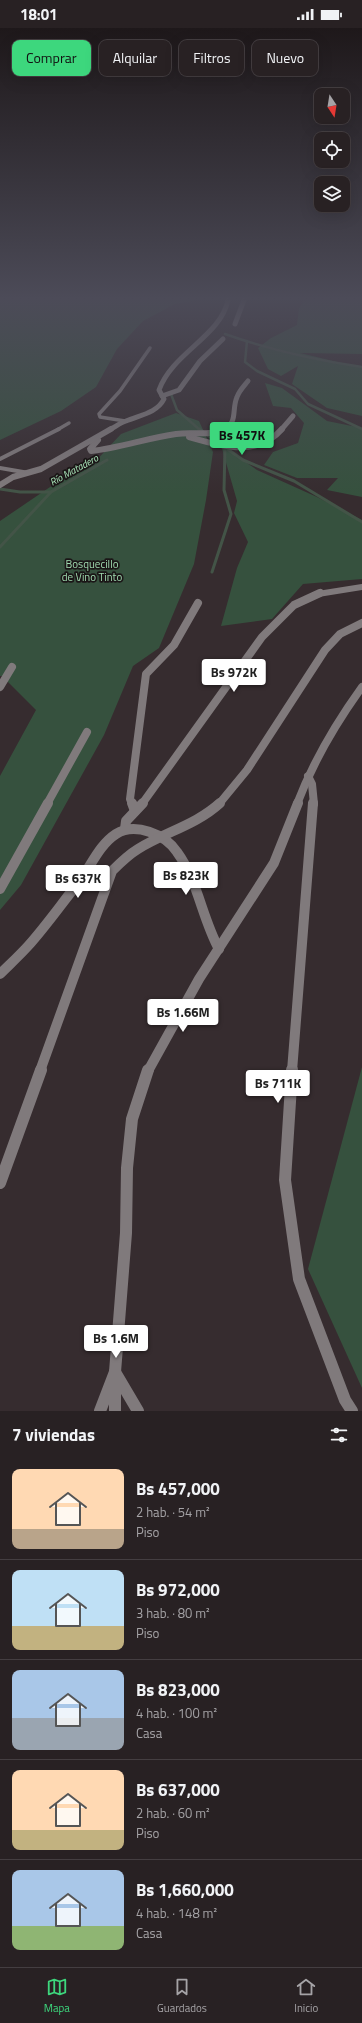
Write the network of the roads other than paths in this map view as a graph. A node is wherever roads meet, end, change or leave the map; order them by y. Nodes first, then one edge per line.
1 (138, 365) edge
2 (176, 365) edge
3 (197, 365) edge
4 (248, 381) dead end
5 (162, 396) junction
6 (293, 416) dead end
7 (125, 421) junction
8 (69, 423) dead end
9 (176, 434) junction
10 (97, 438) junction
11 (0, 459) edge
12 (0, 468) edge
13 (30, 473) junction
14 (0, 485) edge
15 (362, 587) edge
16 (198, 602) dead end
17 (362, 623) edge
18 (12, 667) dead end
19 (0, 687) edge
20 (362, 687) edge
21 (87, 732) dead end
22 (308, 776) junction
23 (135, 811) junction
24 (125, 829) junction
25 (162, 836) junction
26 (0, 889) edge
27 (219, 949) junction
28 (0, 974) edge
29 (0, 1183) edge
30 (115, 1372) junction
31 (100, 1411) edge
32 (115, 1411) edge
33 (138, 1411) edge
34 (352, 1411) edge

1 - 7 lane
2 - 5 street
3 - 5 street
4 - 9 street
5 - 7 street
6 - 9 street
7 - 10 street
8 - 11 lane
9 - 10 street
10 - 13 street
12 - 13 lane
13 - 14 street
15 - 23 street
16 - 23 street
17 - 25 street
18 - 19 street
20 - 22 street
21 - 26 street
22 - 27 street
22 - 34 street
23 - 24 street
24 - 25 street
24 - 28 street
25 - 27 street
25 - 29 street
27 - 30 street
30 - 31 street
30 - 32 street
30 - 33 street

